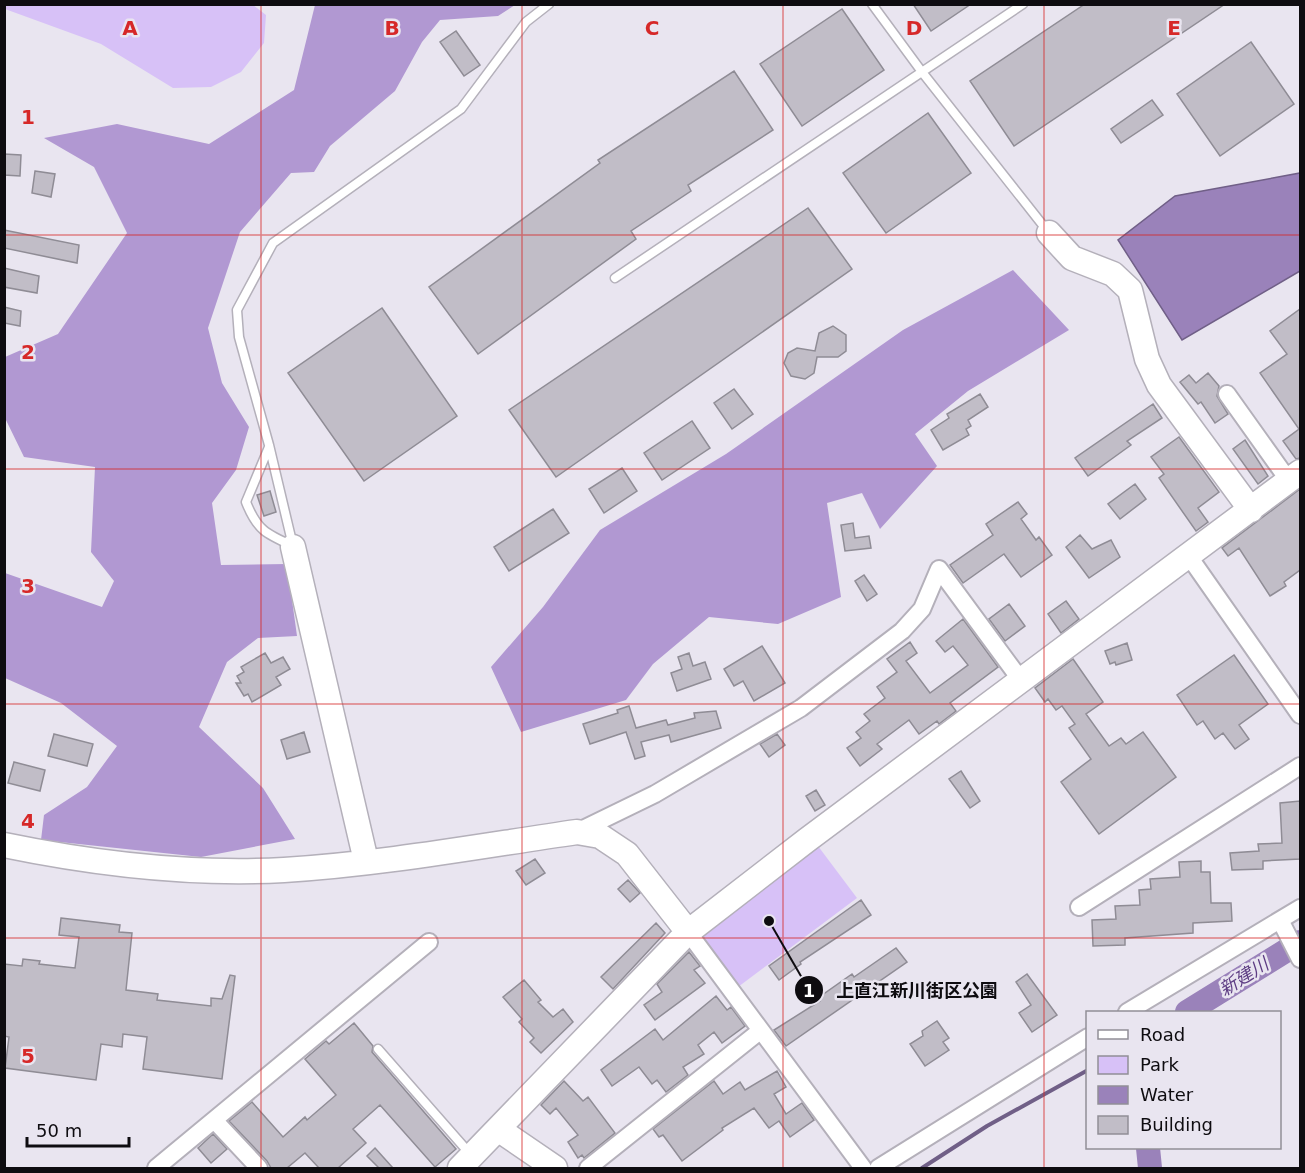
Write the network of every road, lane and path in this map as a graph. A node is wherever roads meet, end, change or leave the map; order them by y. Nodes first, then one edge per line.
1 (549, 4) edge
2 (872, 4) edge
3 (1023, 4) edge
4 (922, 72) junction
5 (1049, 233) joint
6 (615, 278) dead end
7 (1227, 394) dead end
8 (270, 445) junction
9 (1295, 476) edge
10 (1251, 510) junction
11 (293, 547) junction
12 (1188, 555) junction
13 (1020, 679) junction
14 (1300, 715) edge
15 (1300, 766) edge
16 (577, 832) junction
17 (4, 845) edge
18 (366, 861) junction
19 (1079, 907) dead end
20 (1300, 908) edge
21 (1280, 920) junction
22 (688, 932) junction
23 (429, 942) dead end
24 (1300, 959) edge
25 (1129, 1011) edge
26 (760, 1031) junction
27 (1086, 1038) edge
28 (378, 1049) dead end
29 (214, 1120) junction
30 (498, 1129) junction
31 (466, 1162) edge
32 (156, 1168) edge
33 (259, 1168) edge
34 (555, 1168) edge
35 (588, 1168) edge
36 (863, 1168) edge
37 (878, 1168) edge

1 - 8 lane
2 - 4 lane
3 - 4 lane
4 - 5 lane
4 - 6 lane
5 - 10 street
7 - 9 street
8 - 11 lane
8 - 11 lane
9 - 10 street
10 - 12 street
11 - 18 street
12 - 13 street
12 - 14 street
13 - 16 street
13 - 22 street
15 - 19 street
16 - 18 street
16 - 22 street
17 - 18 street
20 - 21 street
21 - 24 street
21 - 25 street
22 - 26 street
22 - 30 street
23 - 29 street
26 - 35 street
26 - 36 street
27 - 37 street
28 - 31 lane
29 - 32 street
29 - 33 street
30 - 31 street
30 - 34 street

